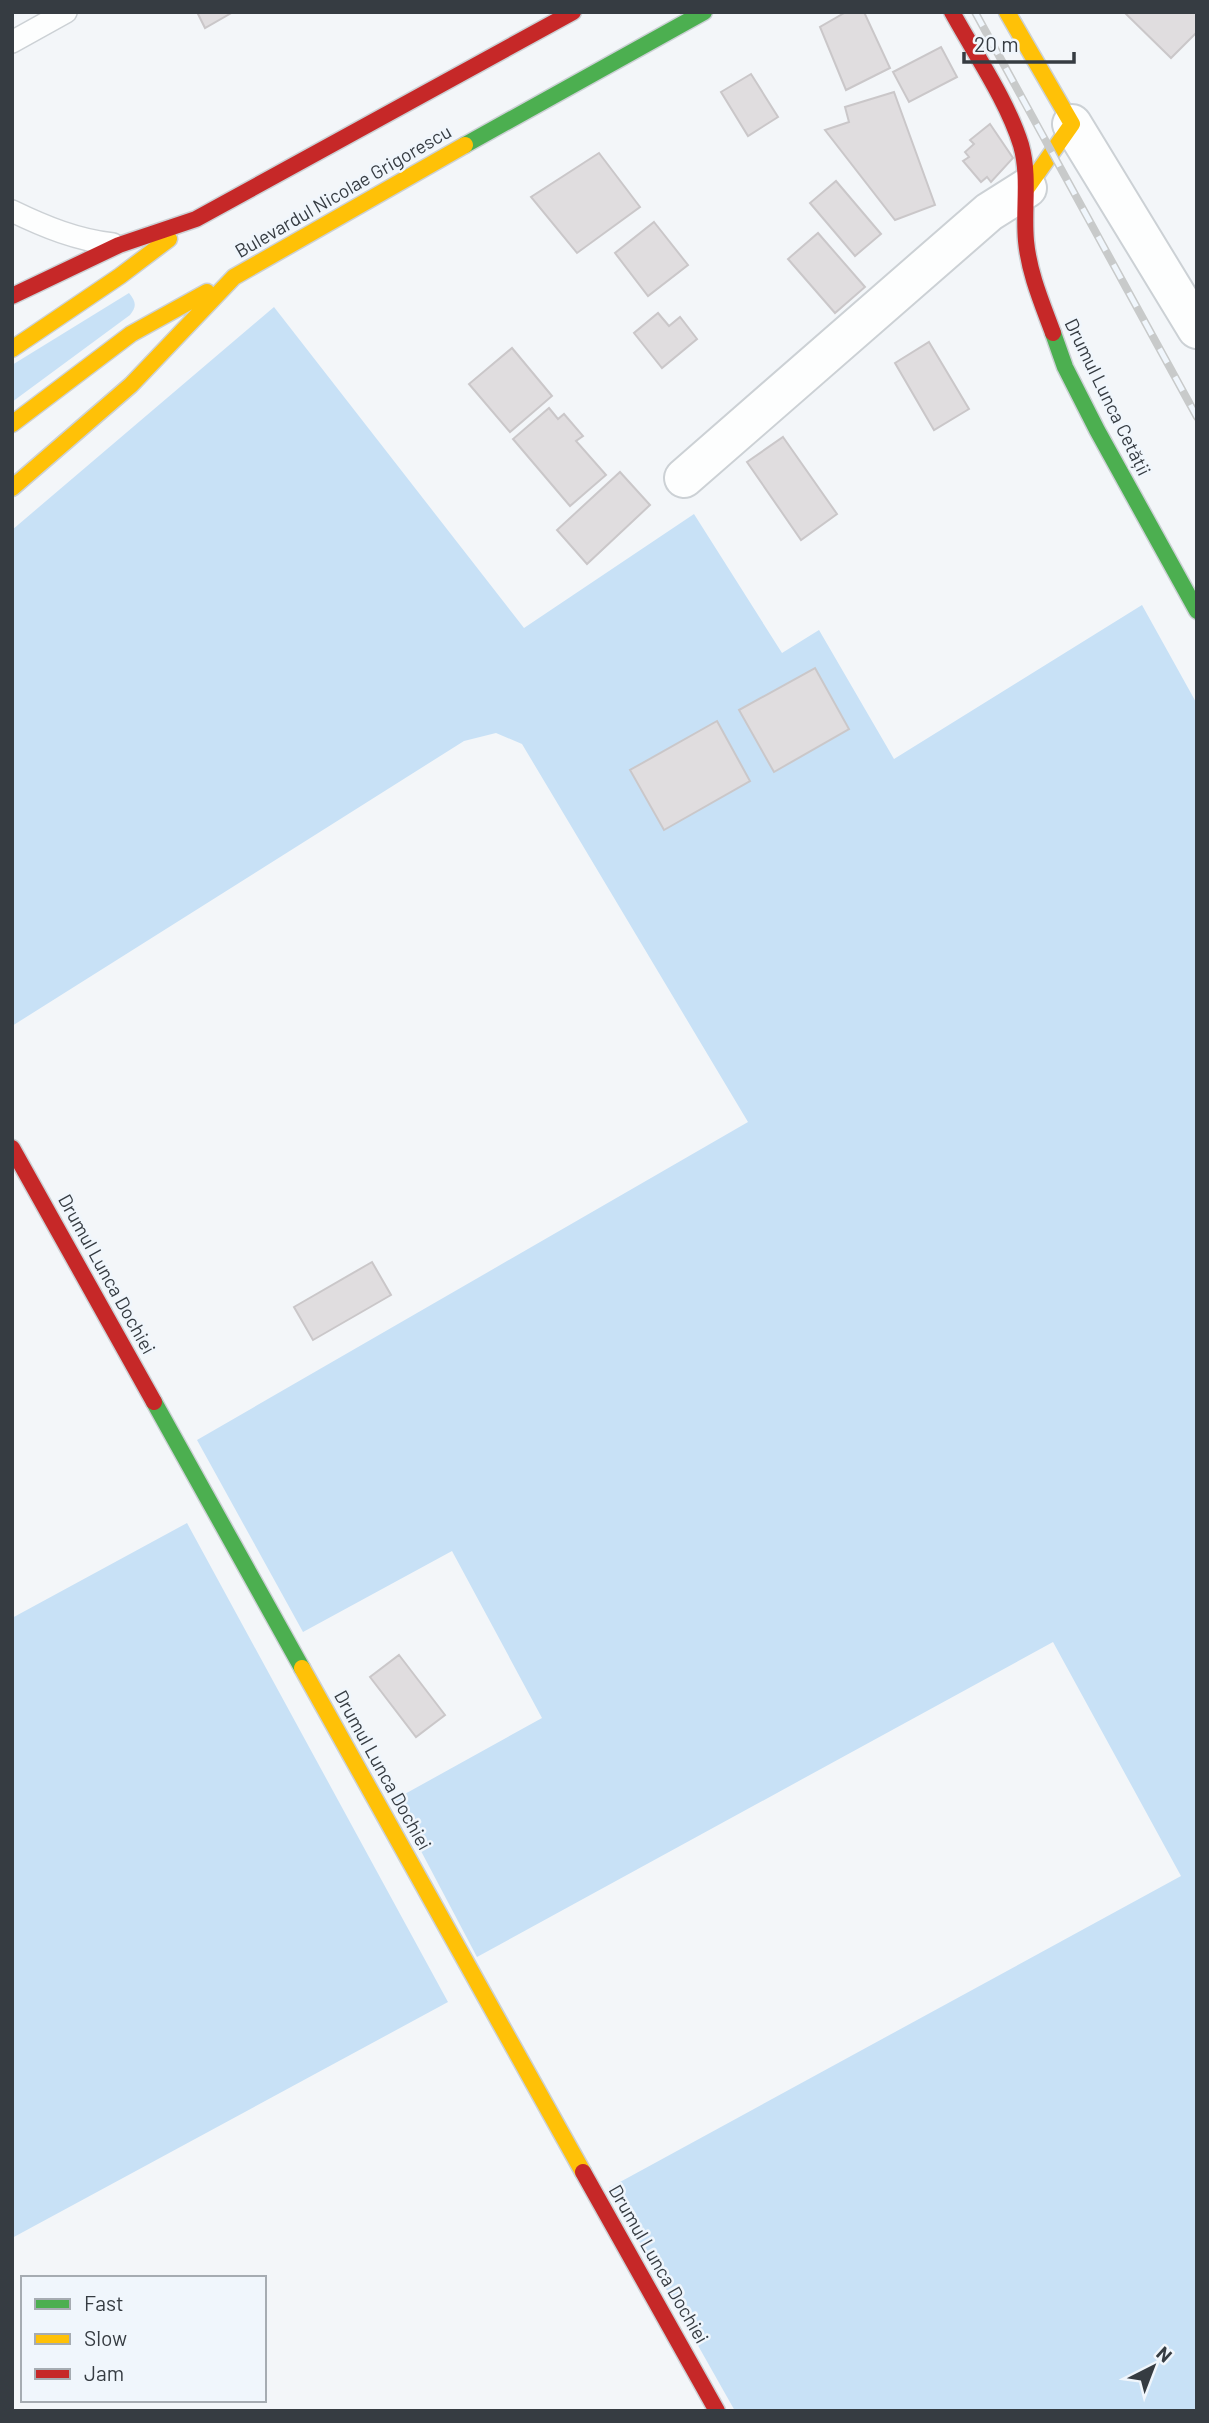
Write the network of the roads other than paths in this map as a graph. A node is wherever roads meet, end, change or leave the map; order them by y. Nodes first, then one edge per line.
1 (65, 12) edge
2 (573, 12) edge
3 (704, 12) edge
4 (952, 12) edge
5 (1007, 12) edge
6 (12, 42) edge
7 (1072, 124) junction
8 (1027, 188) junction
9 (12, 211) edge
10 (196, 219) junction
11 (118, 245) junction
12 (234, 277) junction
13 (12, 296) edge
14 (1197, 329) edge
15 (12, 349) edge
16 (12, 424) edge
17 (684, 478) dead end
18 (12, 488) edge
19 (1197, 611) edge
20 (12, 1148) edge
21 (717, 2411) edge

1 - 6 lane
2 - 10 street
3 - 12 street, Bulevardul Nicolae Grigorescu
4 - 8 street, Drumul Lunca Cetății
5 - 7 street
7 - 8 street
7 - 14 street
8 - 17 street
8 - 19 street, Drumul Lunca Cetății
9 - 11 lane
10 - 11 street
10 - 15 street
11 - 13 street
12 - 16 street
12 - 18 street, Bulevardul Nicolae Grigorescu
20 - 21 street, Drumul Lunca Dochiei

